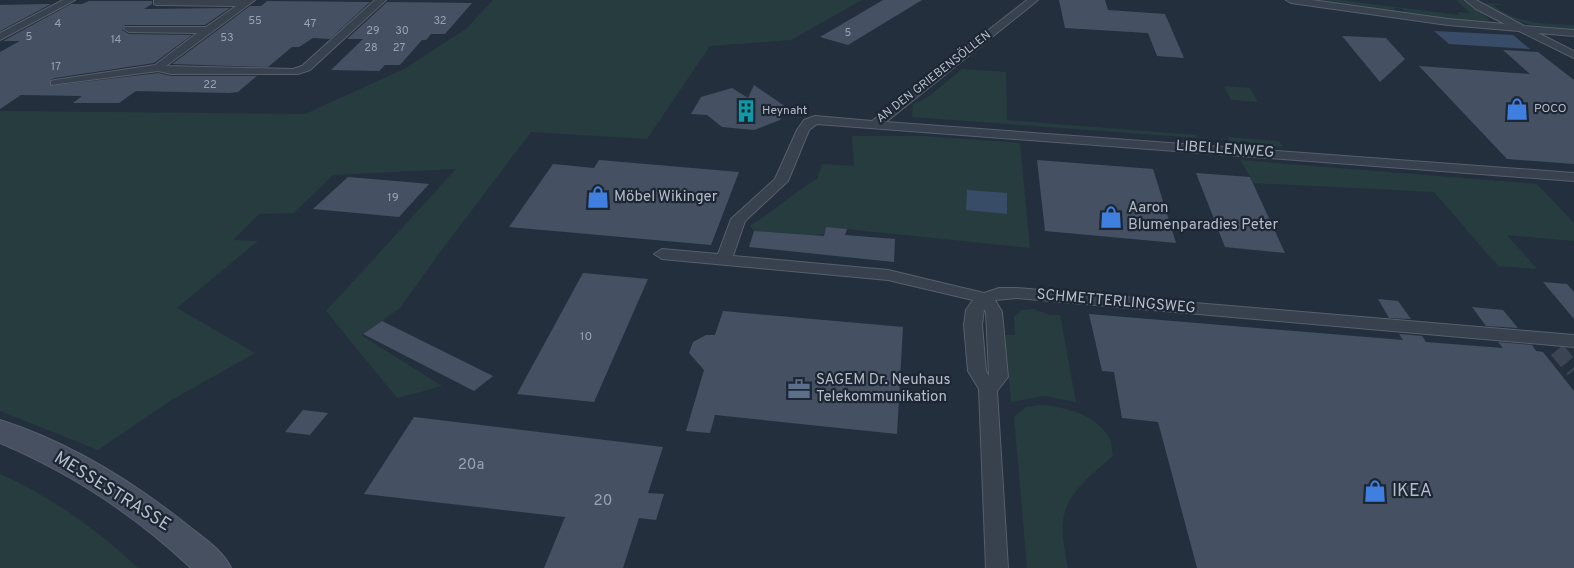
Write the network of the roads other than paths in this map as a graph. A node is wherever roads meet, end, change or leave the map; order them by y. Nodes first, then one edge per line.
1 (70, 0) edge
2 (381, 0) edge
3 (1033, 0) edge
4 (1291, 0) edge
5 (1470, 0) edge
6 (157, 2) dead end
7 (247, 2) edge
8 (129, 29) dead end
9 (208, 30) junction
10 (1524, 30) junction
11 (1574, 33) edge
12 (0, 37) edge
13 (1574, 55) edge
14 (158, 68) junction
15 (55, 83) dead end
16 (875, 124) junction
17 (1574, 177) edge
18 (662, 254) dead end
19 (724, 259) junction
20 (985, 298) junction
21 (1574, 341) tunnel mouth
22 (0, 431) edge
23 (214, 568) edge
24 (997, 568) edge

1 - 12 street
2 - 14 street
3 - 16 street, AN DEN GRIEBENSÖLLEN
4 - 10 street
5 - 10 street
6 - 7 street
7 - 9 street
8 - 9 street
9 - 14 street
10 - 11 street
10 - 13 street
14 - 15 street
16 - 17 street, LIBELLENWEG
16 - 19 street, AN DEN GRIEBENSÖLLEN
18 - 19 street, SCHMETTERLINGSWEG
19 - 20 street, SCHMETTERLINGSWEG
20 - 21 street, SCHMETTERLINGSWEG
20 - 24 street
22 - 23 main road, MESSESTRASSE

